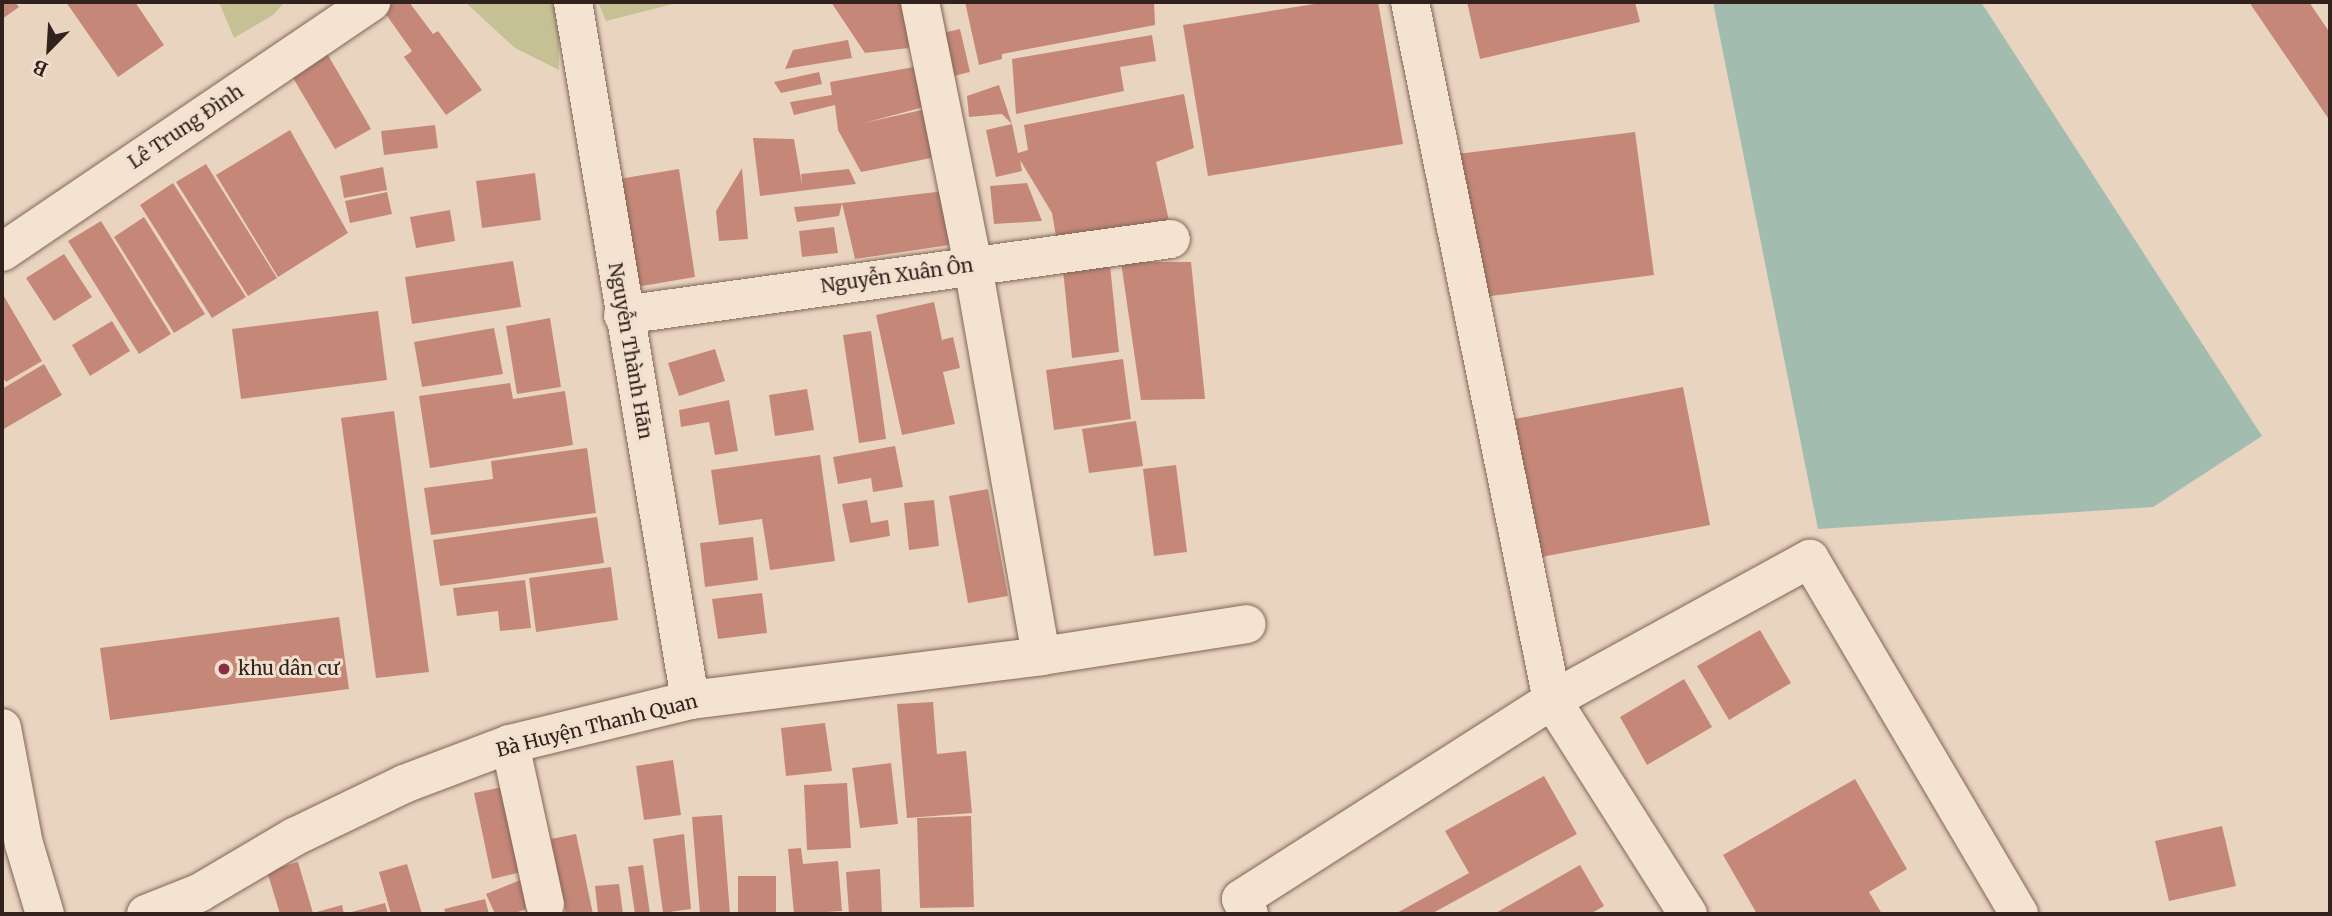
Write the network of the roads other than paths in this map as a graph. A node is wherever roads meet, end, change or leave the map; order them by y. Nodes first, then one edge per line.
1 (371, 2) edge
2 (573, 2) edge
3 (920, 2) edge
4 (1410, 2) edge
5 (1171, 239) dead end
6 (2, 252) edge
7 (973, 266) junction
8 (623, 315) junction
9 (1247, 624) dead end
10 (1041, 656) junction
11 (690, 700) junction
12 (1552, 700) junction
13 (2, 727) edge
14 (510, 744) junction
15 (545, 904) dead end
16 (45, 914) edge
17 (146, 914) edge
18 (1249, 914) edge
19 (1688, 914) edge
20 (2019, 914) edge

1 - 6 street, Lê Trung Đình
2 - 8 street, Nguyễn Thành Hãn
3 - 7 street
4 - 12 street
5 - 7 street, Nguyễn Xuân Ôn
7 - 8 street, Nguyễn Xuân Ôn
7 - 10 street
8 - 11 street, Nguyễn Thành Hãn
9 - 10 street, Bà Huyện Thanh Quan
10 - 11 street, Bà Huyện Thanh Quan
11 - 14 street, Bà Huyện Thanh Quan
12 - 18 street
12 - 19 street
12 - 20 street
13 - 16 street
14 - 15 street
14 - 17 street, Bà Huyện Thanh Quan

